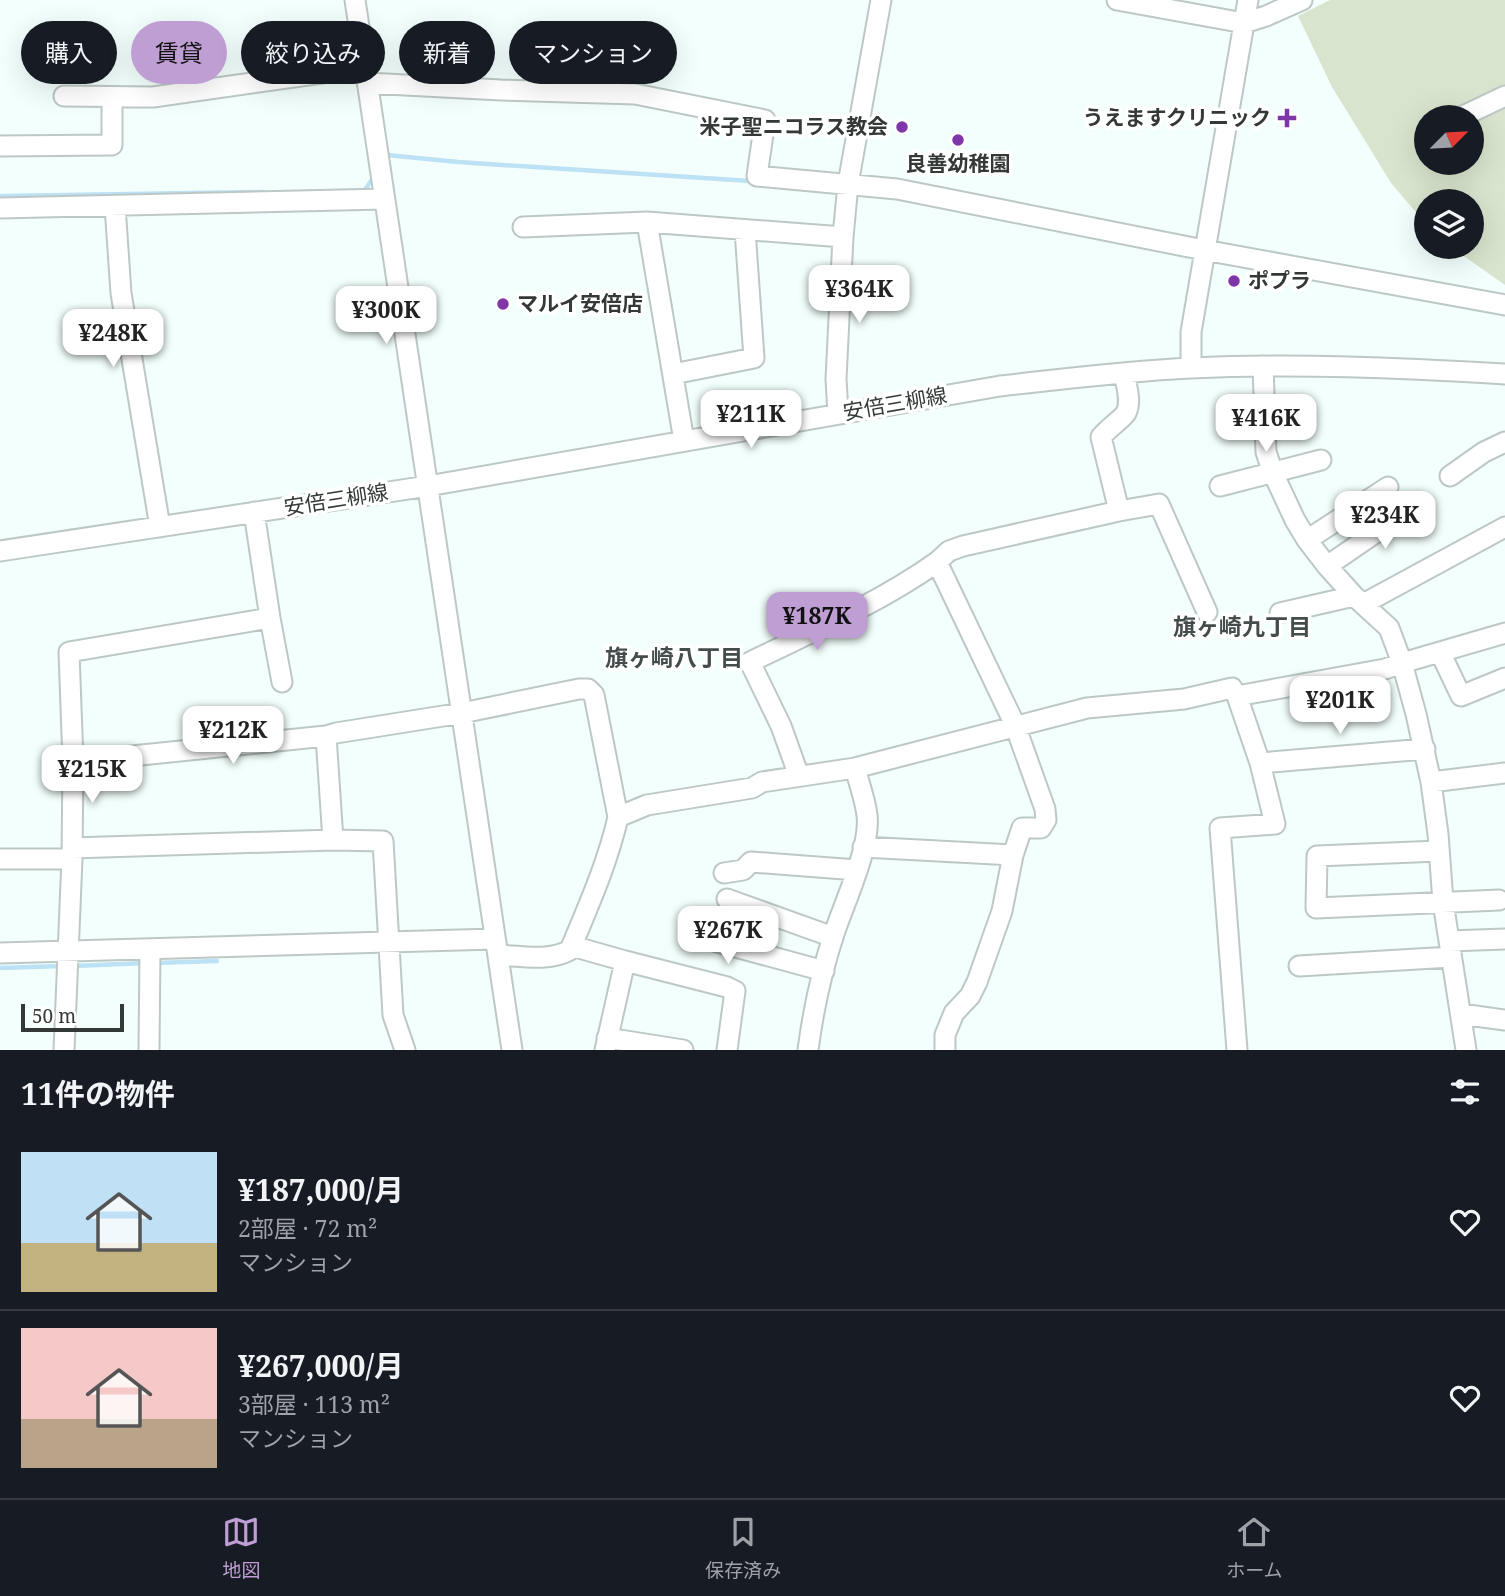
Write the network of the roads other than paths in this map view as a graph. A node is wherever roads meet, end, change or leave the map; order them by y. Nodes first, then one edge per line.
1 (355, 0) edge
2 (881, 0) edge
3 (1117, 0) edge
4 (1248, 0) edge
5 (1302, 0) edge
6 (358, 21) edge
7 (1244, 23) junction
8 (385, 77) edge
9 (279, 84) edge
10 (367, 84) edge
11 (64, 96) dead end
12 (1505, 96) edge
13 (112, 97) junction
14 (1484, 106) edge
15 (0, 146) edge
16 (848, 184) junction
17 (384, 199) junction
18 (115, 206) junction
19 (0, 208) edge
20 (647, 222) junction
21 (523, 227) dead end
22 (746, 230) junction
23 (843, 237) junction
24 (1205, 250) junction
25 (1505, 305) edge
26 (1263, 366) junction
27 (1191, 368) junction
28 (673, 373) junction
29 (1124, 373) junction
30 (1505, 374) edge
31 (838, 414) junction
32 (684, 441) junction
33 (1505, 442) edge
34 (1321, 460) dead end
35 (1273, 473) junction
36 (1450, 476) dead end
37 (428, 486) junction
38 (1220, 486) dead end
39 (1388, 487) dead end
40 (1419, 503) dead end
41 (1119, 511) junction
42 (254, 512) junction
43 (160, 527) junction
44 (1505, 527) edge
45 (1307, 540) junction
46 (0, 551) edge
47 (937, 562) junction
48 (1327, 566) junction
49 (1358, 600) junction
50 (1207, 612) dead end
51 (1280, 613) dead end
52 (270, 618) junction
53 (1505, 633) edge
54 (1440, 652) junction
55 (1402, 663) junction
56 (1505, 678) edge
57 (282, 682) dead end
58 (1237, 696) junction
59 (461, 713) junction
60 (1015, 725) junction
61 (326, 736) junction
62 (1424, 750) junction
63 (73, 762) junction
64 (1260, 763) junction
65 (855, 768) junction
66 (1505, 773) edge
67 (799, 776) junction
68 (1431, 782) junction
69 (618, 817) junction
70 (333, 840) junction
71 (863, 847) junction
72 (1439, 850) junction
73 (72, 853) junction
74 (1013, 855) junction
75 (0, 859) edge
76 (857, 870) junction
77 (724, 873) dead end
78 (727, 899) dead end
79 (1499, 900) dead end
80 (1443, 902) junction
81 (833, 937) junction
82 (706, 939) dead end
83 (1505, 939) edge
84 (388, 942) junction
85 (572, 946) junction
86 (496, 947) junction
87 (150, 949) junction
88 (1450, 949) junction
89 (68, 951) junction
90 (0, 953) edge
91 (625, 961) junction
92 (1299, 966) dead end
93 (824, 971) junction
94 (1461, 1014) junction
95 (1505, 1020) edge
96 (606, 1044) edge
97 (64, 1050) edge
98 (149, 1050) edge
99 (405, 1050) edge
100 (512, 1050) edge
101 (683, 1050) edge
102 (727, 1050) edge
103 (808, 1050) edge
104 (945, 1050) edge
105 (1237, 1050) edge
106 (1466, 1050) edge

1 - 6 street
2 - 16 street
3 - 7 street
4 - 7 street
5 - 7 street
7 - 24 street
8 - 16 street
9 - 13 street
10 - 17 street
11 - 13 street
12 - 14 street
13 - 15 street
16 - 23 street
16 - 24 street
17 - 18 street
17 - 37 street
18 - 19 street
18 - 43 street
20 - 21 street
20 - 22 street
20 - 28 street
22 - 23 street
22 - 28 street
23 - 31 street
24 - 25 street
24 - 27 street
26 - 27 street, 安倍三柳線
26 - 30 street, 安倍三柳線
26 - 35 street
27 - 29 street, 安倍三柳線
28 - 32 street
29 - 31 street, 安倍三柳線
29 - 41 street
31 - 32 street, 安倍三柳線
32 - 37 street, 安倍三柳線
33 - 36 street
34 - 35 street
35 - 38 street
35 - 45 street
37 - 42 street, 安倍三柳線
37 - 59 street
39 - 45 street
40 - 48 street
41 - 47 street
41 - 50 street
42 - 43 street, 安倍三柳線
42 - 52 street
43 - 46 street, 安倍三柳線
44 - 49 street
45 - 48 street
47 - 60 street
47 - 67 street
48 - 49 street
49 - 51 street
49 - 55 street
52 - 57 street
52 - 63 street
53 - 54 street
54 - 55 street
54 - 56 street
55 - 58 street
55 - 62 street
58 - 60 street
58 - 64 street
59 - 61 street
59 - 69 street
59 - 86 street
60 - 65 street
60 - 74 street
61 - 63 street
61 - 70 street
62 - 64 street
62 - 68 street
63 - 73 street
64 - 105 street
65 - 67 street
65 - 71 street
66 - 68 street
67 - 69 street
68 - 72 street
69 - 85 street
70 - 73 street
70 - 84 street
71 - 74 street
71 - 76 street
72 - 80 street
72 - 80 street
73 - 75 street
73 - 89 street
74 - 104 street
76 - 77 street
76 - 81 street
78 - 81 street
79 - 80 street
80 - 88 street
81 - 93 street
82 - 93 street
83 - 88 street
84 - 86 street
84 - 87 street
84 - 99 street
85 - 86 street
85 - 91 street
86 - 100 street
87 - 89 street
87 - 98 street
88 - 92 street
88 - 94 street
89 - 90 street
89 - 97 street
91 - 96 street
91 - 102 street
93 - 103 street
94 - 95 street
94 - 106 street
96 - 101 street

